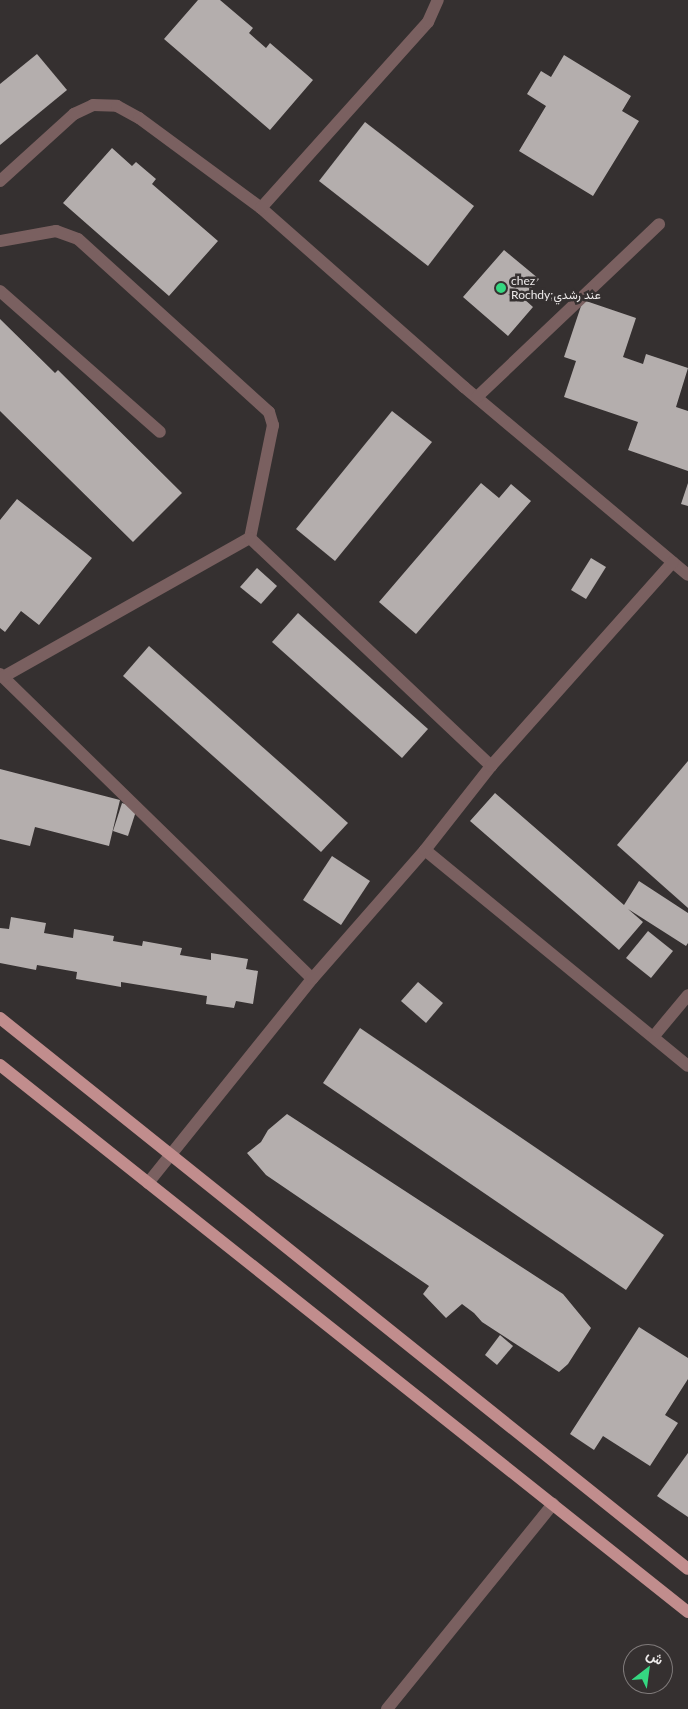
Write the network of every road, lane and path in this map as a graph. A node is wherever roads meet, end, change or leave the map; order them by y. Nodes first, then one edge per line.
1 (438, 0) edge
2 (0, 181) edge
3 (261, 208) junction
4 (659, 224) dead end
5 (0, 241) edge
6 (0, 291) edge
7 (477, 397) junction
8 (160, 432) dead end
9 (250, 538) junction
10 (673, 562) junction
11 (688, 575) edge
12 (1, 676) edge
13 (491, 766) junction
14 (425, 850) junction
15 (312, 978) junction
16 (688, 995) edge
17 (0, 1018) edge
18 (654, 1036) junction
19 (0, 1065) edge
20 (688, 1066) edge
21 (170, 1153) junction
22 (148, 1183) junction
23 (553, 1504) junction
24 (688, 1569) edge
25 (688, 1612) edge
26 (387, 1709) edge

1 - 3 street
2 - 3 street
3 - 7 street
4 - 7 street
5 - 9 street
6 - 8 street
7 - 10 street
9 - 12 street
9 - 13 street
10 - 11 street
10 - 13 street
12 - 15 street
13 - 14 street
14 - 15 street
14 - 18 street
15 - 21 street
16 - 18 street
17 - 21 main road
18 - 20 street
19 - 22 main road
21 - 22 street
21 - 24 main road
22 - 23 main road
23 - 25 main road
23 - 26 street

